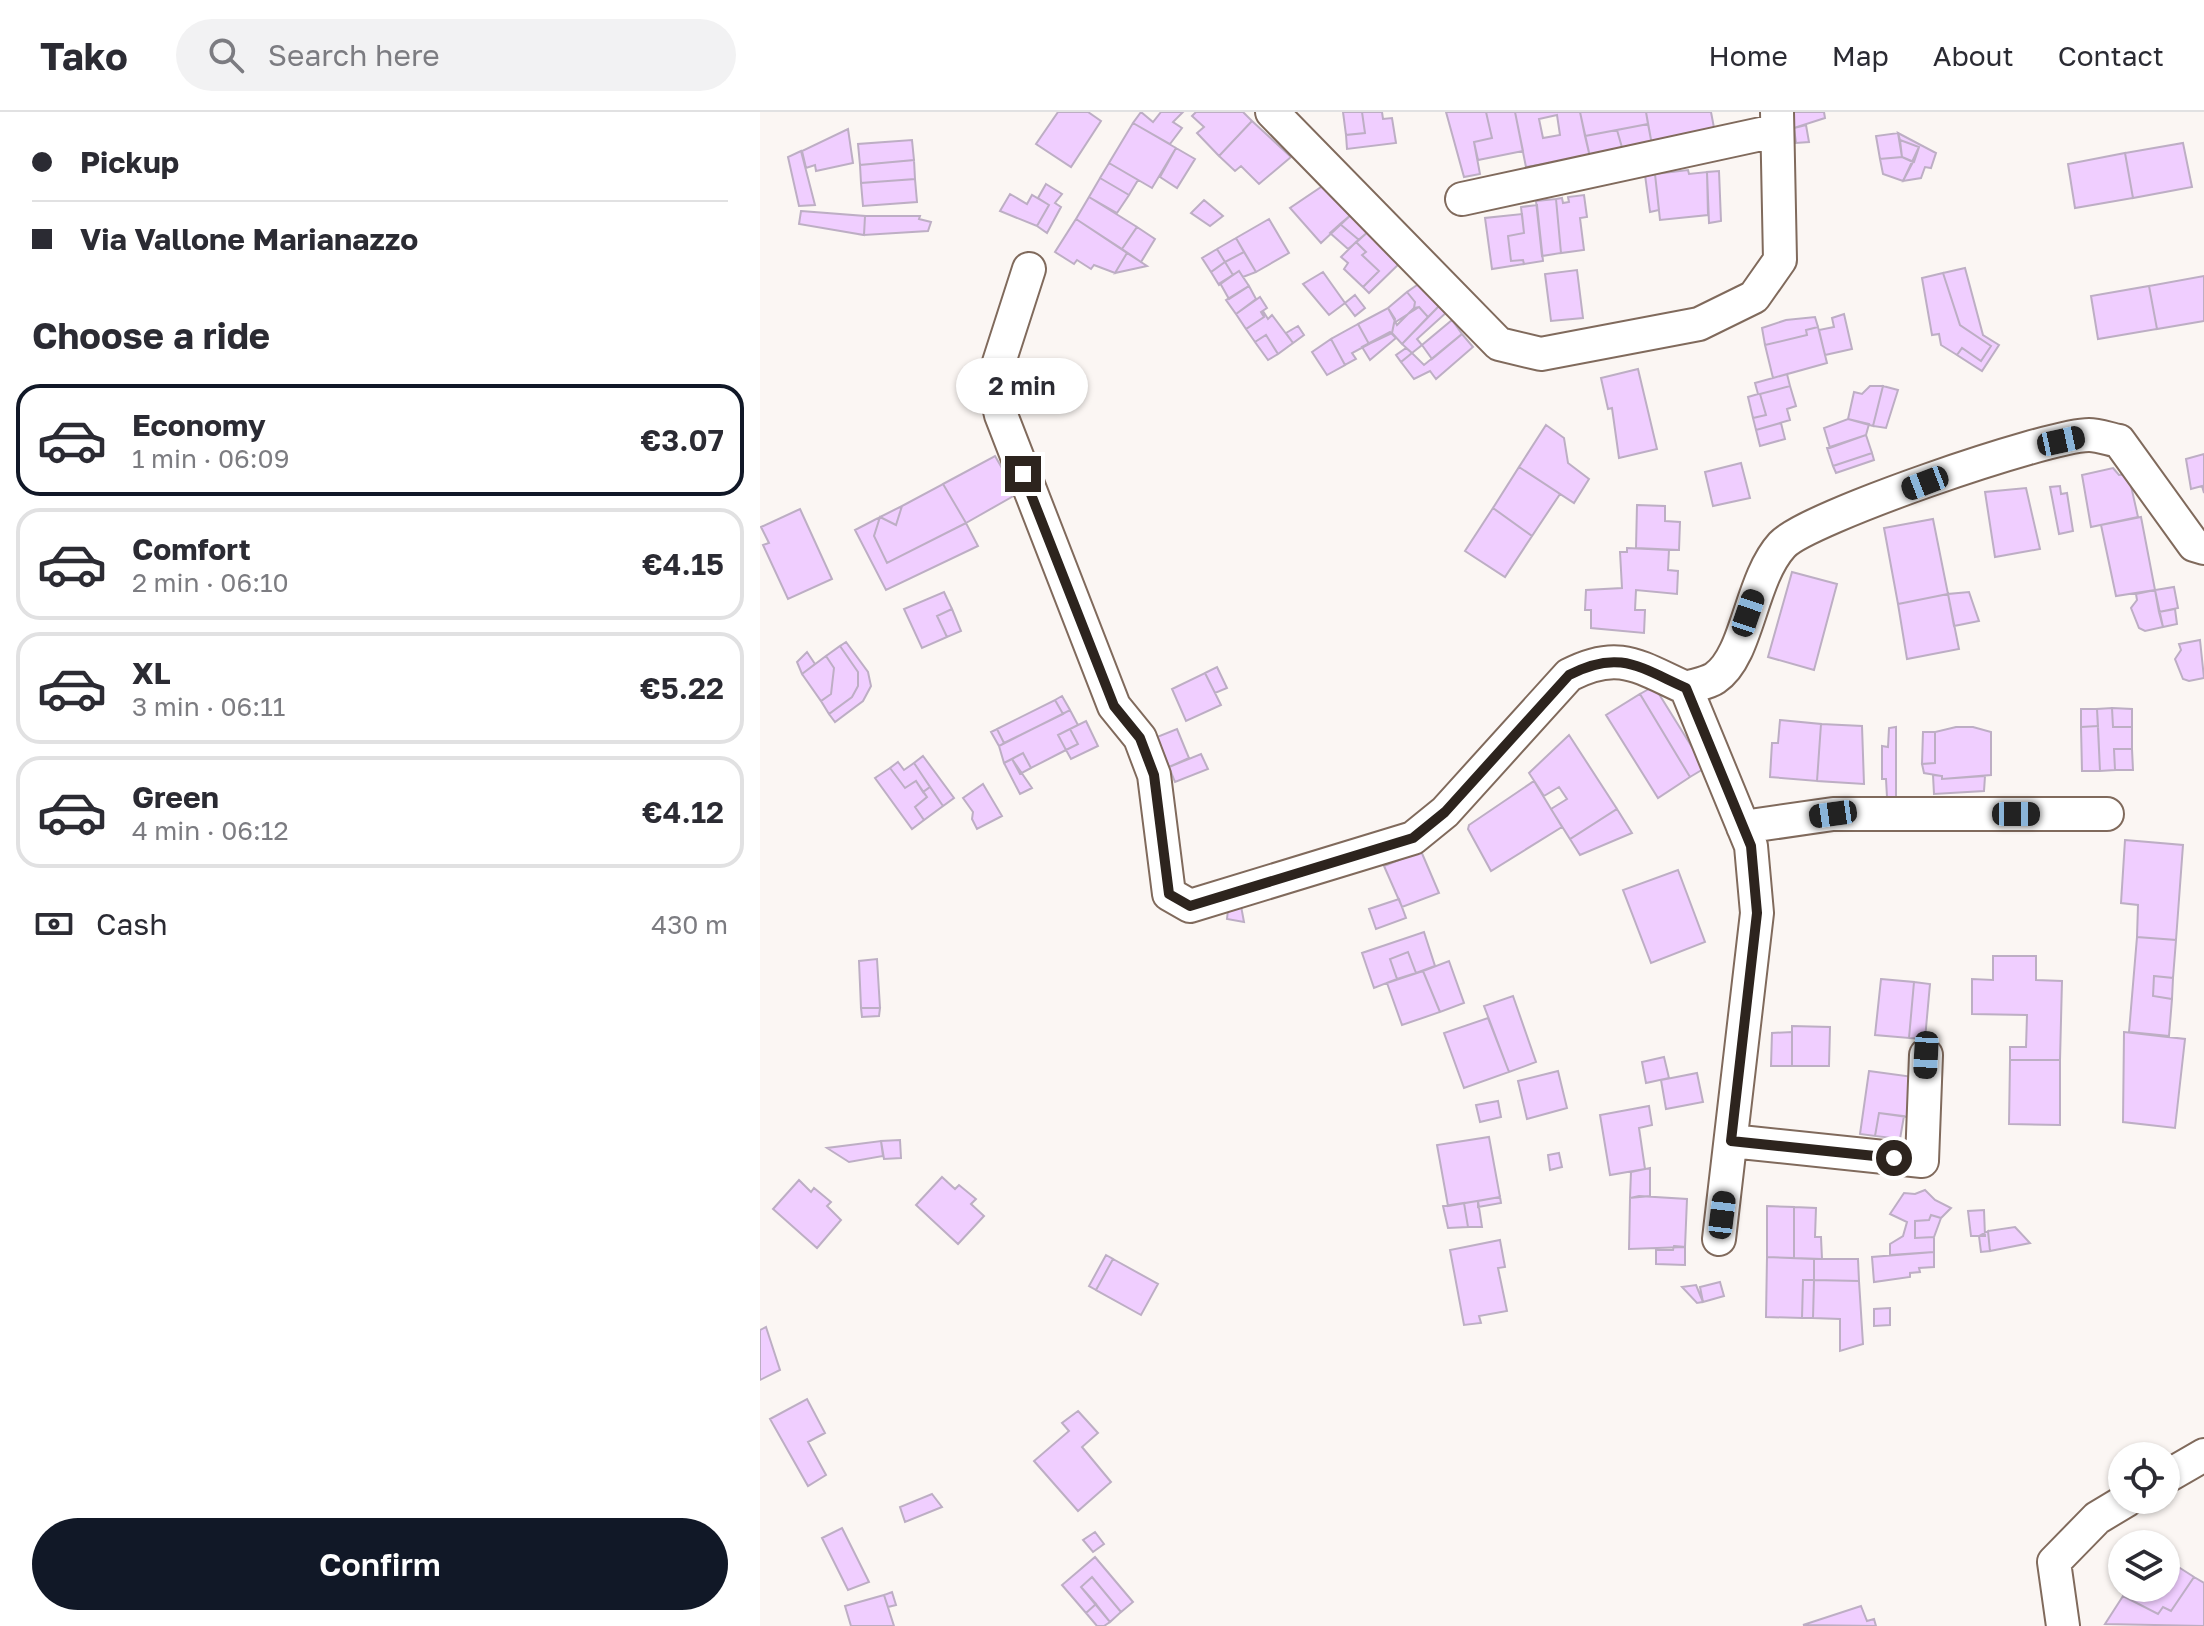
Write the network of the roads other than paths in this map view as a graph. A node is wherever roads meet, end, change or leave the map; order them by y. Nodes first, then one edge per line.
1 (1272, 112) edge
2 (1776, 122) edge
3 (1462, 199) dead end
4 (1029, 269) dead end
5 (2204, 548) edge
6 (1686, 688) junction
7 (2107, 814) dead end
8 (1743, 827) junction
9 (1926, 1055) dead end
10 (1731, 1141) junction
11 (1719, 1239) dead end
12 (2204, 1455) edge
13 (2180, 1469) edge
14 (2108, 1511) edge
15 (2063, 1626) edge

1 - 2 street
2 - 3 street
4 - 6 street
5 - 6 street
6 - 8 street
7 - 8 street
8 - 10 street
9 - 10 street
10 - 11 street
12 - 13 street
14 - 15 street

